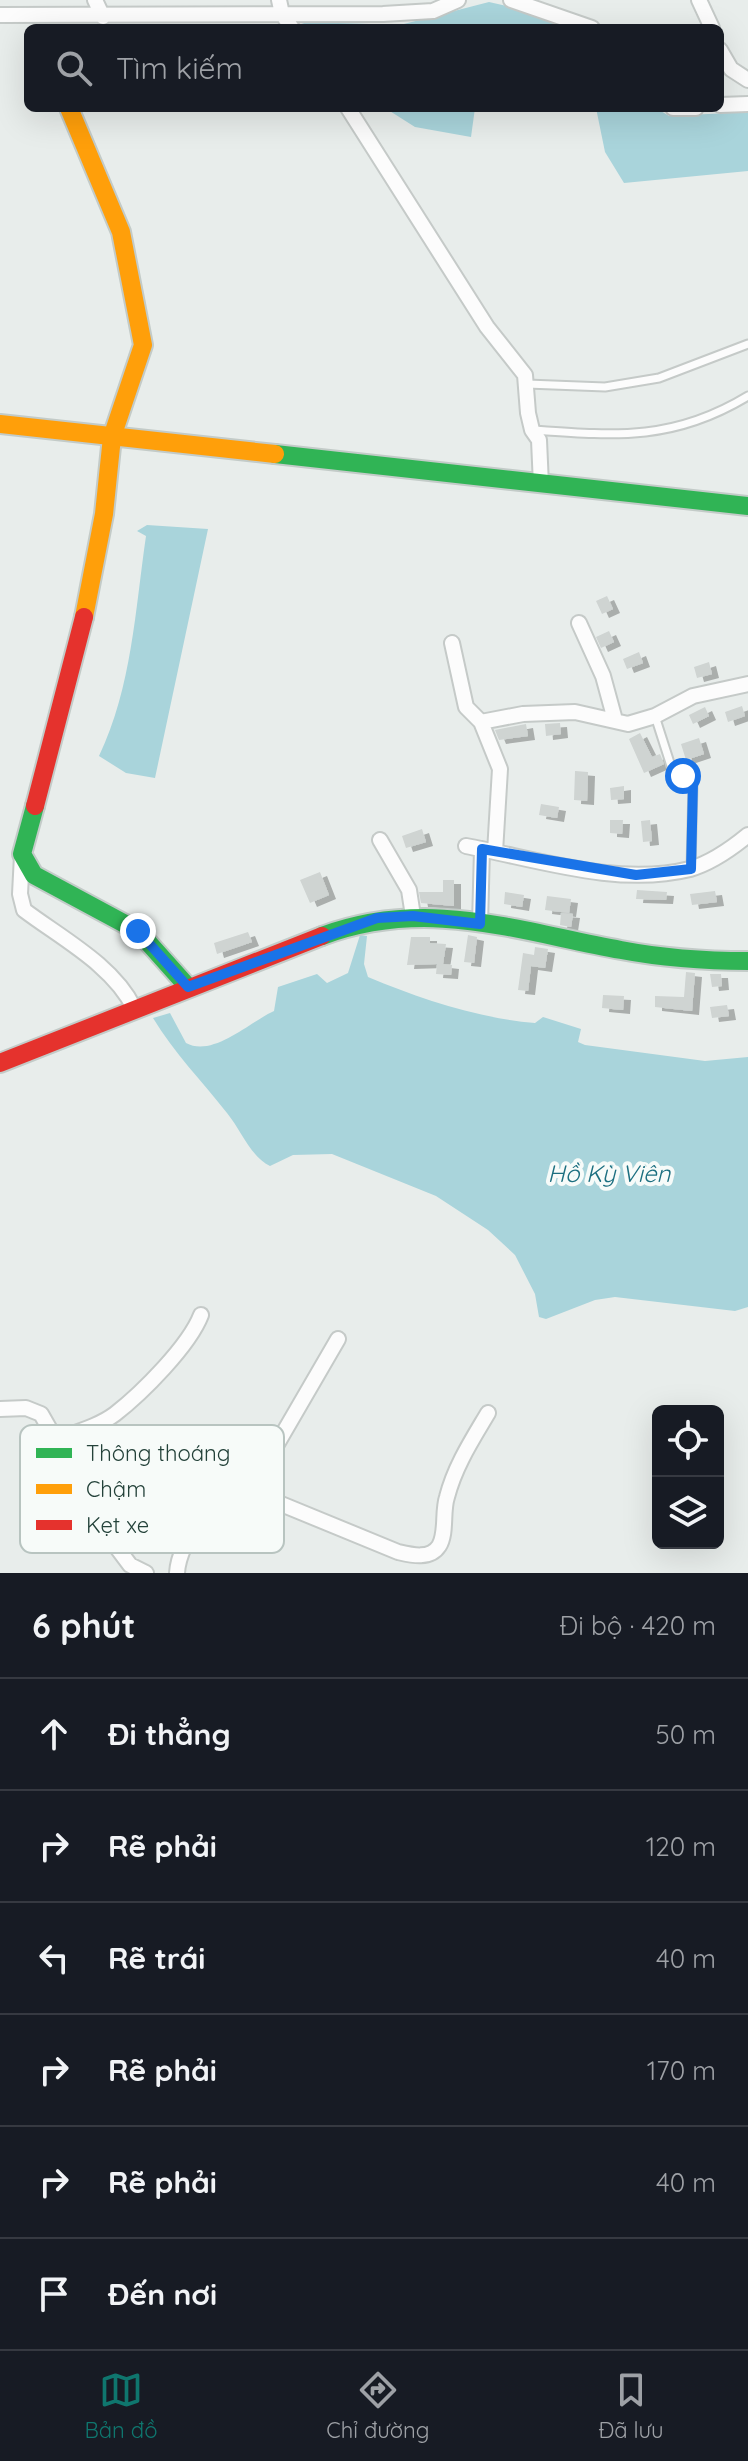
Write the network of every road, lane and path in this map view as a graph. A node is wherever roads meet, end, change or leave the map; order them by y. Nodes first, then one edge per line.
1 (95, 0) edge
2 (458, 0) edge
3 (511, 0) edge
4 (699, 0) edge
5 (280, 7) edge
6 (0, 15) edge
7 (103, 17) junction
8 (50, 22) edge
9 (580, 24) edge
10 (710, 24) edge
11 (724, 57) edge
12 (748, 80) edge
13 (748, 104) edge
14 (724, 105) edge
15 (71, 112) edge
16 (351, 112) edge
17 (748, 344) edge
18 (527, 384) junction
19 (748, 396) edge
20 (0, 424) edge
21 (532, 430) junction
22 (112, 437) junction
23 (541, 485) junction
24 (748, 506) edge
25 (579, 623) dead end
26 (452, 643) dead end
27 (748, 684) edge
28 (655, 716) junction
29 (615, 720) junction
30 (481, 722) junction
31 (748, 835) edge
32 (380, 840) dead end
33 (466, 846) dead end
34 (489, 850) junction
35 (22, 854) junction
36 (691, 869) junction
37 (413, 916) junction
38 (480, 924) junction
39 (748, 961) edge
40 (188, 987) junction
41 (134, 1008) junction
42 (0, 1063) edge
43 (201, 1315) dead end
44 (338, 1339) dead end
45 (0, 1409) edge
46 (488, 1413) dead end
47 (49, 1425) edge
48 (89, 1425) edge
49 (284, 1432) edge
50 (284, 1505) edge
51 (121, 1553) edge
52 (183, 1553) edge
53 (146, 1573) edge
54 (177, 1573) edge

1 - 7 street
2 - 5 street
3 - 9 street
4 - 10 street
5 - 7 street
6 - 8 street
7 - 8 street
11 - 12 street
13 - 14 street
15 - 22 street
16 - 18 street
17 - 18 lane
18 - 21 street
19 - 21 lane
20 - 22 street
21 - 23 street
22 - 23 street
22 - 35 street
23 - 24 street
25 - 29 street
26 - 30 street
27 - 28 street
28 - 29 street
28 - 36 lane
29 - 30 street
30 - 34 street
31 - 36 street
32 - 37 street
33 - 34 street
34 - 36 street
34 - 38 street
35 - 40 street
35 - 41 street
37 - 38 street
37 - 40 street
38 - 39 street
40 - 41 street
41 - 42 street
43 - 48 street
44 - 49 street
45 - 47 street
46 - 50 street
51 - 53 street
52 - 54 street

